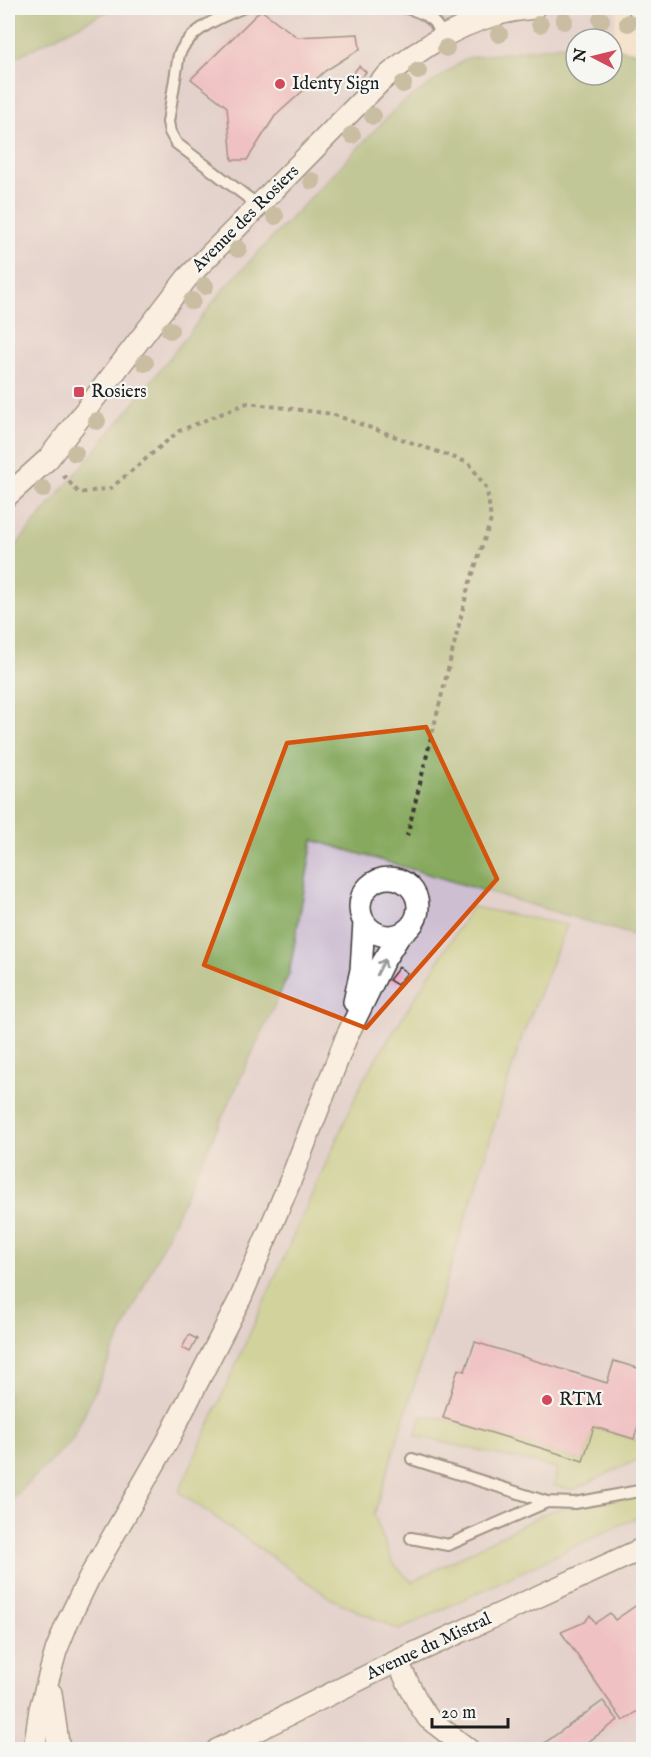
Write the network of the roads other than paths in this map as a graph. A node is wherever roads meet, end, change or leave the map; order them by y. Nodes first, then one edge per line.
1 (242, 8) edge
2 (406, 8) edge
3 (534, 8) edge
4 (443, 35) junction
5 (259, 206) junction
6 (8, 495) edge
7 (364, 922) junction
8 (400, 935) junction
9 (346, 1038) junction
10 (412, 1459) dead end
11 (644, 1490) edge
12 (547, 1502) junction
13 (411, 1538) dead end
14 (644, 1548) edge
15 (397, 1661) junction
16 (50, 1680) junction
17 (34, 1749) edge
18 (59, 1749) edge
19 (217, 1749) edge
20 (469, 1749) edge

1 - 5 lane
2 - 4 lane
3 - 4 street, Avenue des Rosiers
4 - 5 street, Avenue des Rosiers
5 - 6 street, Avenue des Rosiers
7 - 8 street
7 - 8 street
7 - 9 street
9 -> 8 street
9 - 16 street
10 - 12 lane
11 - 12 lane
12 - 13 lane
14 - 15 street, Avenue du Mistral
15 - 19 street, Avenue du Mistral
15 - 20 street
16 - 17 street
16 - 18 street

